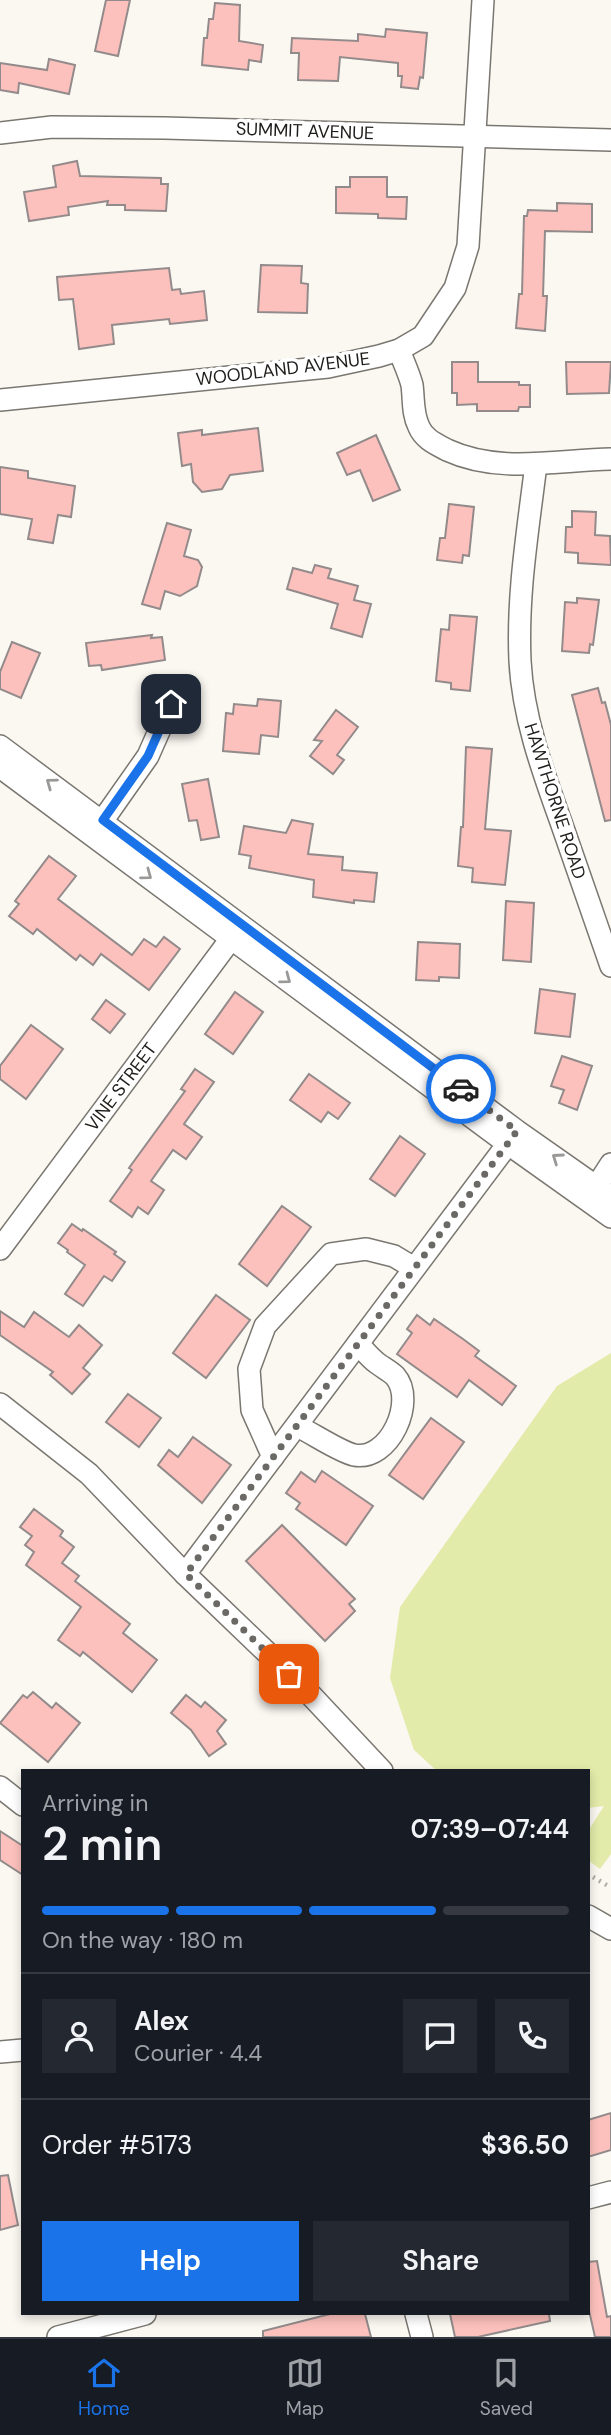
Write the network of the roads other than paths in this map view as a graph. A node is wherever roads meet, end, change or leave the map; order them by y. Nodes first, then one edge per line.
1 (483, 0) edge
2 (0, 133) edge
3 (475, 138) junction
4 (611, 140) edge
5 (399, 350) junction
6 (0, 400) edge
7 (611, 459) edge
8 (536, 464) junction
9 (171, 704) dead end
10 (0, 746) edge
11 (0, 767) edge
12 (98, 827) junction
13 (236, 931) junction
14 (611, 966) edge
15 (512, 1137) junction
16 (611, 1164) edge
17 (598, 1195) edge
18 (611, 1217) edge
19 (0, 1249) edge
20 (414, 1268) junction
21 (358, 1344) junction
22 (0, 1405) edge
23 (297, 1426) junction
24 (273, 1457) junction
25 (186, 1574) junction
26 (380, 1769) edge
27 (0, 1787) edge
28 (21, 1803) edge
29 (590, 1917) edge
30 (611, 1929) edge
31 (21, 2050) edge
32 (0, 2052) edge
33 (611, 2192) edge
34 (590, 2197) edge
35 (141, 2315) edge
36 (416, 2315) edge
37 (58, 2337) edge
38 (422, 2337) edge

1 - 3 street, WOODLAND AVENUE
2 - 3 street, SUMMIT AVENUE
3 - 4 street, SUMMIT AVENUE
3 - 5 street, WOODLAND AVENUE
5 - 6 street, WOODLAND AVENUE
5 - 8 street
7 - 8 street
8 - 14 street, HAWTHORNE ROAD
9 - 12 street
12 -> 10 street
11 - 12 street
12 - 13 street
13 - 15 street
13 - 19 street, VINE STREET
15 - 17 street
15 - 20 street
16 - 17 street
17 - 18 street
20 - 21 street
20 - 24 street
21 - 23 street
21 - 23 street
22 - 25 street
23 - 24 street
24 - 25 street
25 - 26 street
27 - 28 street
29 - 30 street
31 - 32 street
33 - 34 street
35 - 37 street
36 - 38 street

